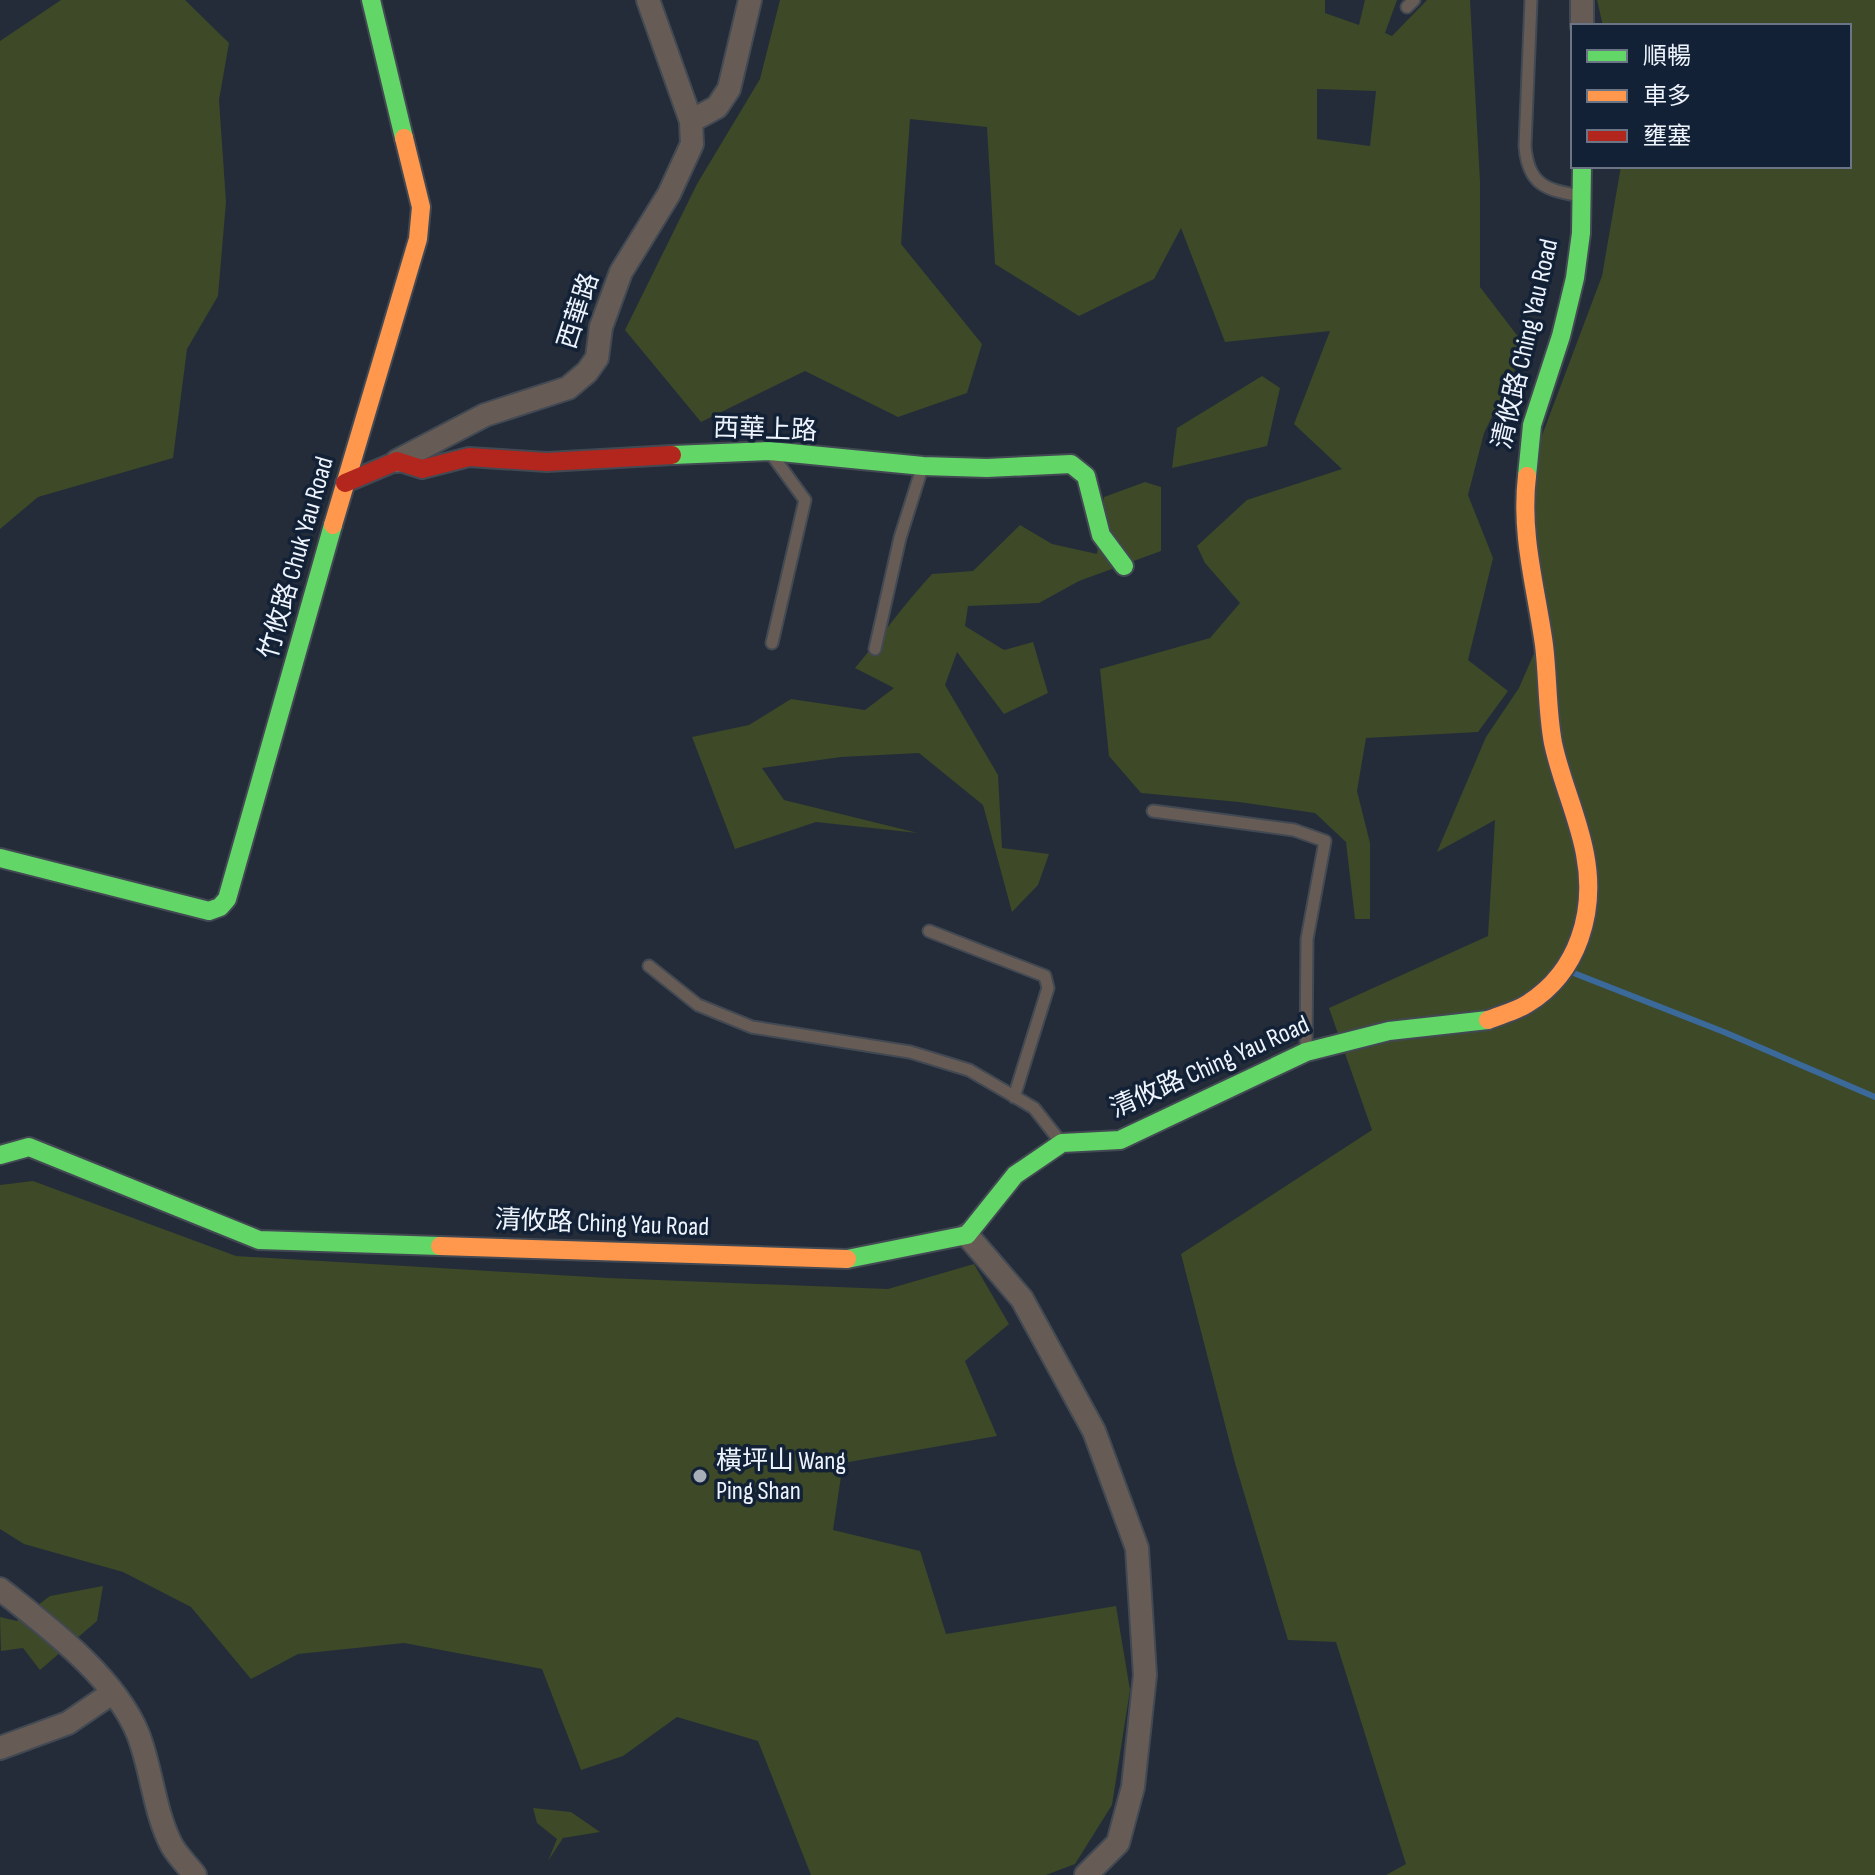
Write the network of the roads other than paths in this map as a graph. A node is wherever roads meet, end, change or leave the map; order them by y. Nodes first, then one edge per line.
1 (371, 0) edge
2 (648, 0) edge
3 (750, 0) edge
4 (1531, 0) edge
5 (1582, 0) edge
6 (1582, 24) edge
7 (691, 121) junction
8 (1582, 168) edge
9 (1583, 196) junction
10 (770, 451) junction
11 (397, 461) junction
12 (923, 466) junction
13 (345, 483) junction
14 (1124, 566) dead end
15 (772, 643) dead end
16 (875, 649) dead end
17 (1153, 811) dead end
18 (0, 858) edge
19 (929, 931) dead end
20 (649, 966) dead end
21 (1306, 1052) junction
22 (1014, 1097) junction
23 (1062, 1143) junction
24 (0, 1155) edge
25 (967, 1235) junction
26 (0, 1589) edge
27 (112, 1693) junction
28 (0, 1748) edge
29 (195, 1875) edge
30 (1086, 1875) edge

1 - 13 street, 竹攸路 Chuk Yau Road
2 - 7 street, 西華路
3 - 7 street
4 - 9 lane
5 - 6 street
7 - 11 street, 西華路
8 - 9 street, 清攸路 Ching Yau Road
9 - 21 street, 清攸路 Ching Yau Road
10 - 11 street, 西華上路
10 - 12 street, 西華上路
10 - 15 lane
11 - 13 street, 西華上路
12 - 14 street, 西華上路
12 - 16 lane
13 - 18 street, 竹攸路 Chuk Yau Road
17 - 21 lane
19 - 22 lane
20 - 22 lane
21 - 23 street, 清攸路 Ching Yau Road
22 - 23 lane
23 - 25 street
24 - 25 street, 清攸路 Ching Yau Road
25 - 30 street
26 - 27 street
27 - 28 street
27 - 29 street

